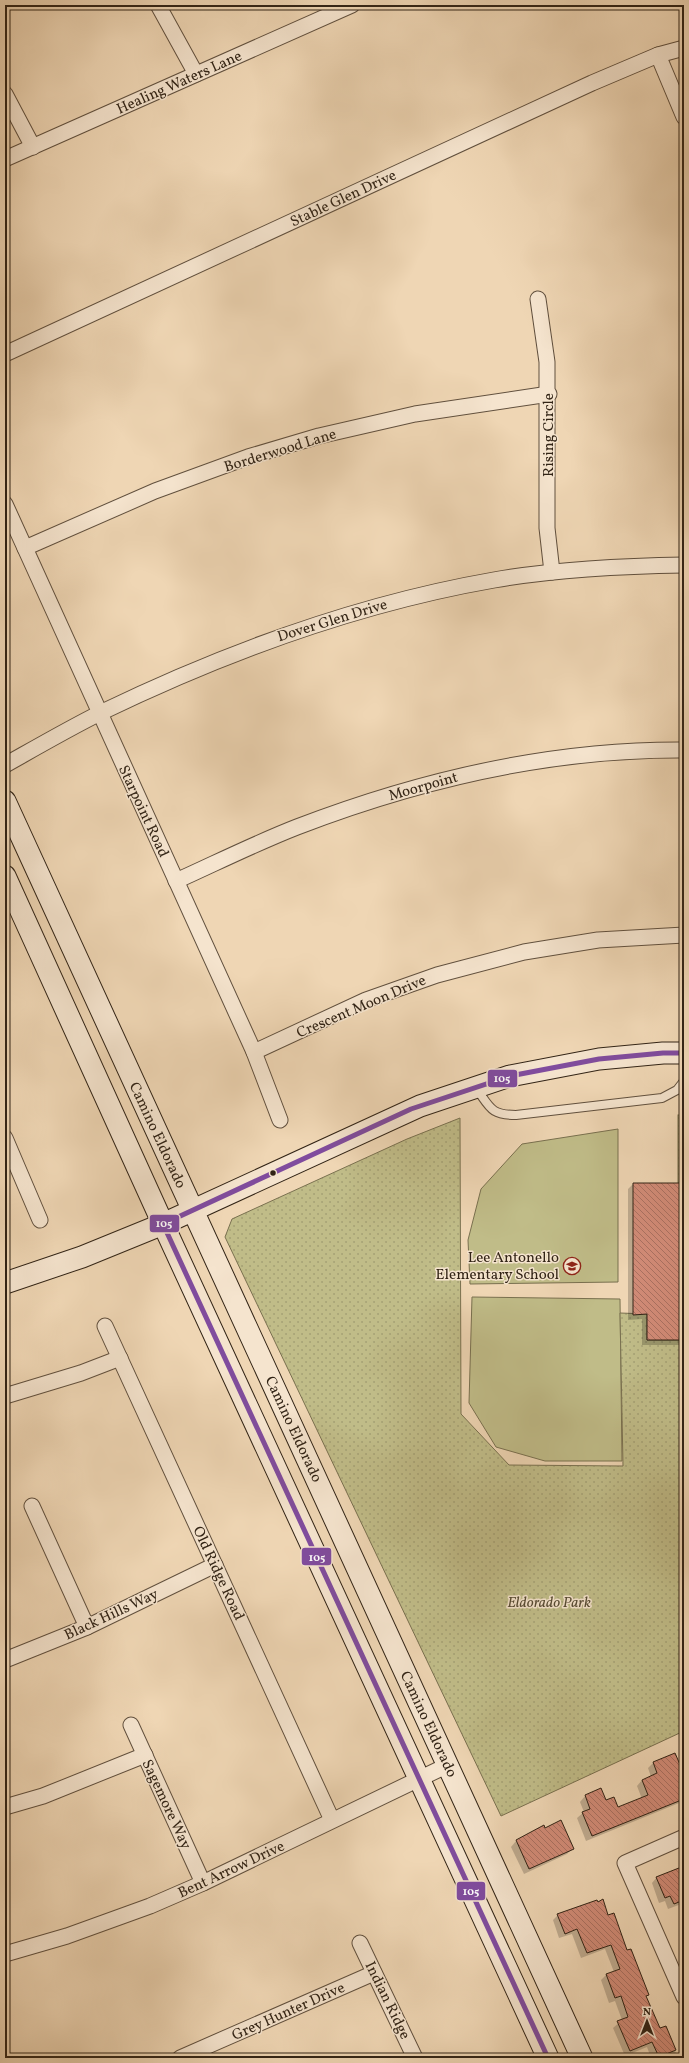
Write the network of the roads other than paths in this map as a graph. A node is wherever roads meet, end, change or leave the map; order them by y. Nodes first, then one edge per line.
1 (158, 5) edge
2 (352, 5) edge
3 (684, 48) edge
4 (658, 55) junction
5 (196, 74) junction
6 (5, 94) edge
7 (684, 117) edge
8 (33, 147) junction
9 (5, 159) edge
10 (538, 299) dead end
11 (5, 354) edge
12 (549, 394) junction
13 (5, 504) edge
14 (24, 548) junction
15 (684, 565) edge
16 (552, 572) junction
17 (99, 714) junction
18 (684, 750) edge
19 (5, 765) edge
20 (5, 801) edge
21 (5, 876) edge
22 (176, 881) junction
23 (684, 935) edge
24 (254, 1052) junction
25 (684, 1053) edge
26 (684, 1081) edge
27 (475, 1087) junction
28 (280, 1120) dead end
29 (5, 1138) edge
30 (11, 1164) edge
31 (193, 1211) junction
32 (40, 1220) dead end
33 (162, 1224) junction
34 (5, 1283) edge
35 (105, 1326) dead end
36 (120, 1358) junction
37 (5, 1396) edge
38 (32, 1506) dead end
39 (215, 1565) junction
40 (87, 1627) junction
41 (5, 1660) edge
42 (131, 1725) dead end
43 (145, 1755) junction
44 (448, 1765) junction
45 (419, 1780) junction
46 (5, 1807) edge
47 (332, 1820) junction
48 (684, 1837) edge
49 (203, 1883) junction
50 (360, 1943) dead end
51 (5, 1954) edge
52 (374, 1973) junction
53 (684, 1997) edge
54 (180, 2058) edge
55 (415, 2058) edge
56 (548, 2058) edge
57 (582, 2058) edge

1 - 5 street
2 - 5 street, Healing Waters Lane
3 - 4 street, Stable Glen Drive
4 - 7 street
4 - 11 street, Stable Glen Drive
5 - 8 street, Healing Waters Lane
6 - 8 street
8 - 9 street, Healing Waters Lane
10 - 12 street, Rising Circle
12 - 14 street, Borderwood Lane
12 - 16 street, Rising Circle
13 - 14 street, Starpoint Road
14 - 17 street, Starpoint Road
15 - 16 street, Dover Glen Drive
16 - 17 street, Dover Glen Drive
17 - 19 street, Dover Glen Drive
17 - 22 street, Starpoint Road
18 - 22 street, Moorpoint
20 - 31 main road, Camino Eldorado
21 - 33 main road
22 - 24 street, Starpoint Road
23 - 24 street, Crescent Moon Drive
24 - 28 street, Starpoint Road
25 - 27 main road
26 - 27 lane
27 - 31 main road
29 - 30 street
30 - 32 street
31 - 33 main road
31 - 44 main road, Camino Eldorado
33 - 34 main road
33 - 45 main road
35 - 36 street, Old Ridge Road
36 - 37 street
36 - 39 street, Old Ridge Road
38 - 40 street
39 - 40 street, Black Hills Way
39 - 47 street, Old Ridge Road
40 - 41 street, Black Hills Way
42 - 43 street, Sagemore Way
43 - 46 street
43 - 49 street, Sagemore Way
44 - 45 street, Bent Arrow Drive
44 - 57 main road, Camino Eldorado
45 - 47 street, Bent Arrow Drive
45 - 56 main road
47 - 49 street, Bent Arrow Drive
48 - 53 street
49 - 51 street, Bent Arrow Drive
50 - 52 street, Indian Ridge
52 - 54 street, Grey Hunter Drive
52 - 55 street, Indian Ridge

